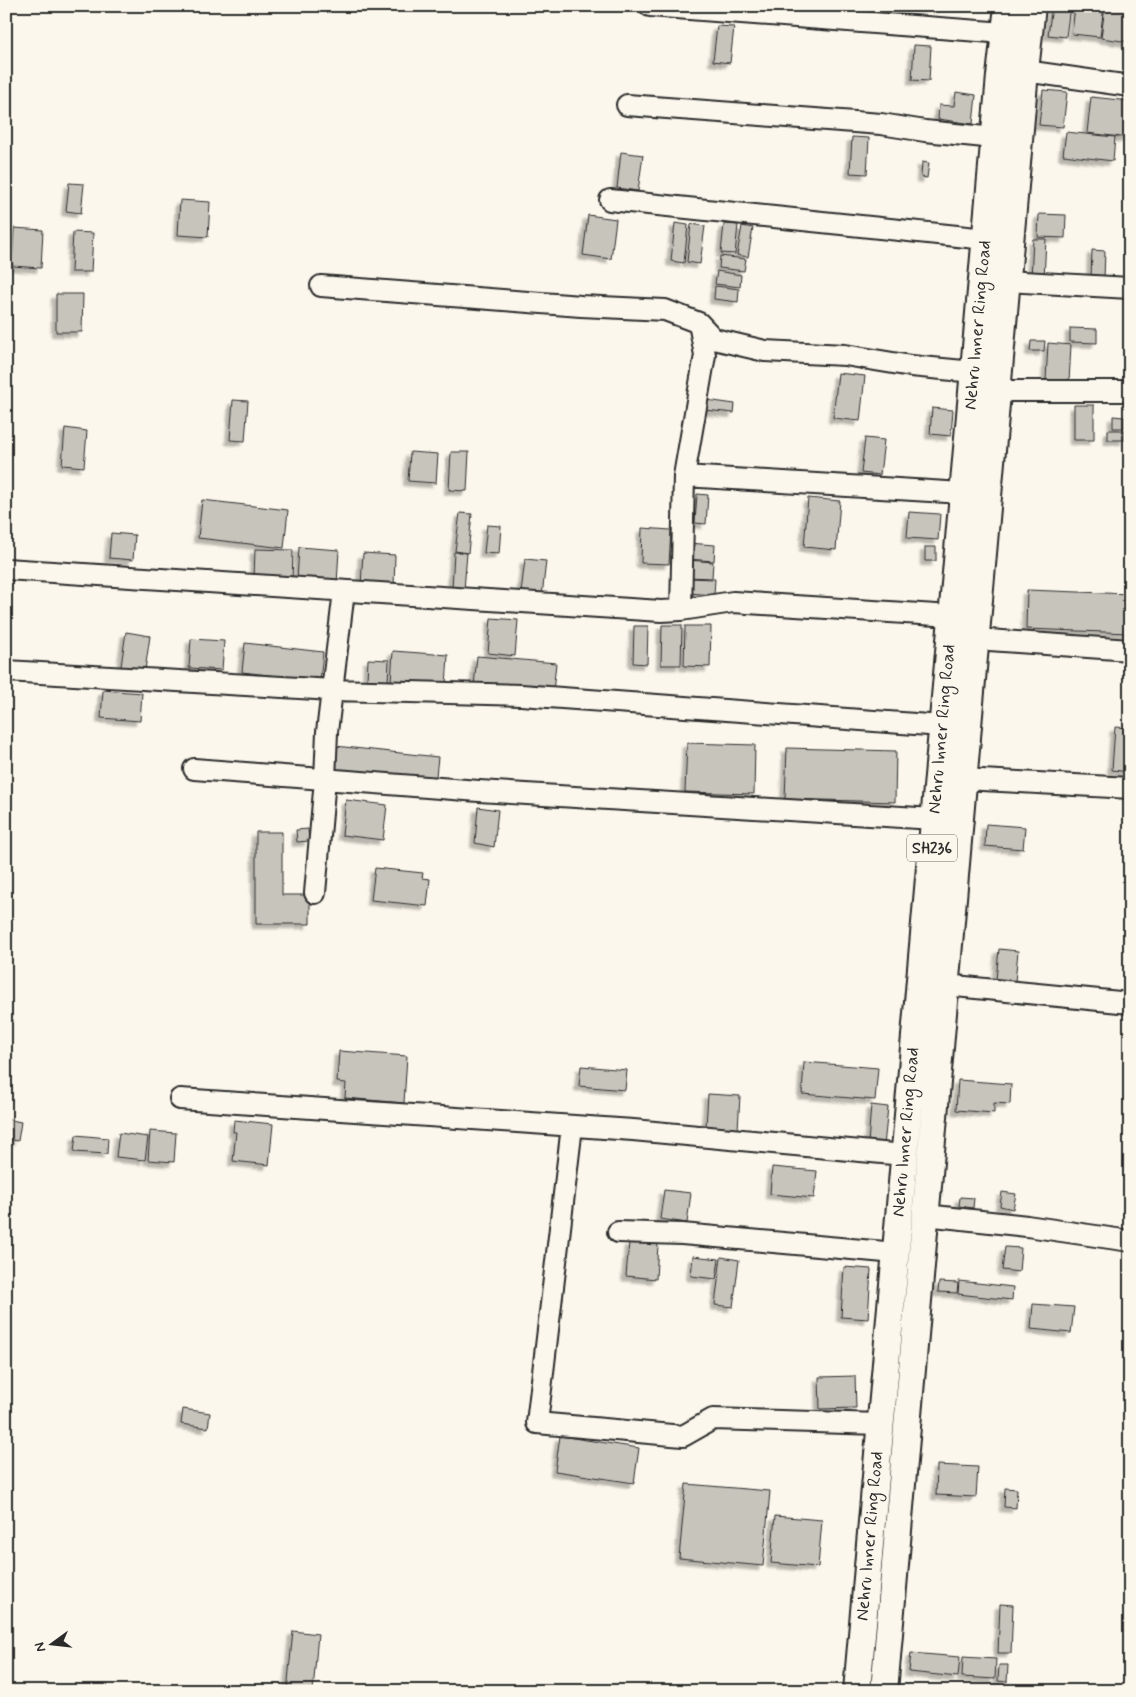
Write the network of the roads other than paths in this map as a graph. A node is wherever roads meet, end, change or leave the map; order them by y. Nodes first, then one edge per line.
1 (650, 6) edge
2 (1008, 6) edge
3 (1032, 6) edge
4 (1005, 33) junction
5 (1025, 71) junction
6 (1130, 86) edge
7 (627, 105) dead end
8 (995, 138) junction
9 (610, 200) dead end
10 (986, 239) junction
11 (1006, 281) junction
12 (321, 286) dead end
13 (1130, 288) edge
14 (699, 323) junction
15 (974, 372) junction
16 (1130, 390) edge
17 (997, 391) junction
18 (684, 476) junction
19 (963, 494) junction
20 (6, 569) edge
21 (344, 590) junction
22 (681, 610) junction
23 (952, 616) junction
24 (976, 639) junction
25 (1130, 650) edge
26 (6, 671) edge
27 (333, 690) junction
28 (942, 726) junction
29 (194, 769) dead end
30 (325, 779) junction
31 (963, 779) junction
32 (1130, 788) edge
33 (934, 818) junction
34 (315, 893) dead end
35 (945, 985) junction
36 (1130, 1003) edge
37 (180, 1099) dead end
38 (572, 1126) junction
39 (904, 1156) junction
40 (925, 1215) junction
41 (618, 1232) dead end
42 (1130, 1241) edge
43 (896, 1253) junction
44 (880, 1424) junction
45 (857, 1691) edge
46 (884, 1691) edge

1 - 4 street
2 - 4 main road, Nehru Inner Ring Road / SH236
3 - 5 main road, SH236
4 - 8 main road, Nehru Inner Ring Road / SH236
5 - 6 street
5 - 11 main road, SH236
7 - 8 street
8 - 10 main road, Nehru Inner Ring Road / SH236
9 - 10 street
10 - 15 main road, Nehru Inner Ring Road / SH236
11 - 13 street
11 - 17 main road, SH236
12 - 14 street
14 - 15 street
14 - 18 street
15 - 19 main road, Nehru Inner Ring Road / SH236
16 - 17 street
17 - 24 main road, SH236
18 - 19 street
18 - 22 street
19 - 23 main road, Nehru Inner Ring Road / SH236
20 - 21 street
21 - 22 street
21 - 27 street
22 - 23 street
23 - 28 main road, Nehru Inner Ring Road / SH236
24 - 25 street
24 - 31 main road, SH236
26 - 27 street
27 - 28 street
27 - 30 street
28 - 33 main road, Nehru Inner Ring Road / SH236
29 - 30 street
30 - 33 street
30 - 34 street
31 - 32 street
31 - 35 main road, SH236
33 - 39 main road, Nehru Inner Ring Road / SH236
35 - 36 street
35 - 40 main road, SH236
37 - 38 street
38 - 39 street
38 - 44 street
39 - 43 main road, Nehru Inner Ring Road / SH236
40 - 42 street
40 - 46 main road, SH236
41 - 43 street
43 - 44 main road, Nehru Inner Ring Road / SH236
44 - 45 main road, Nehru Inner Ring Road / SH236

